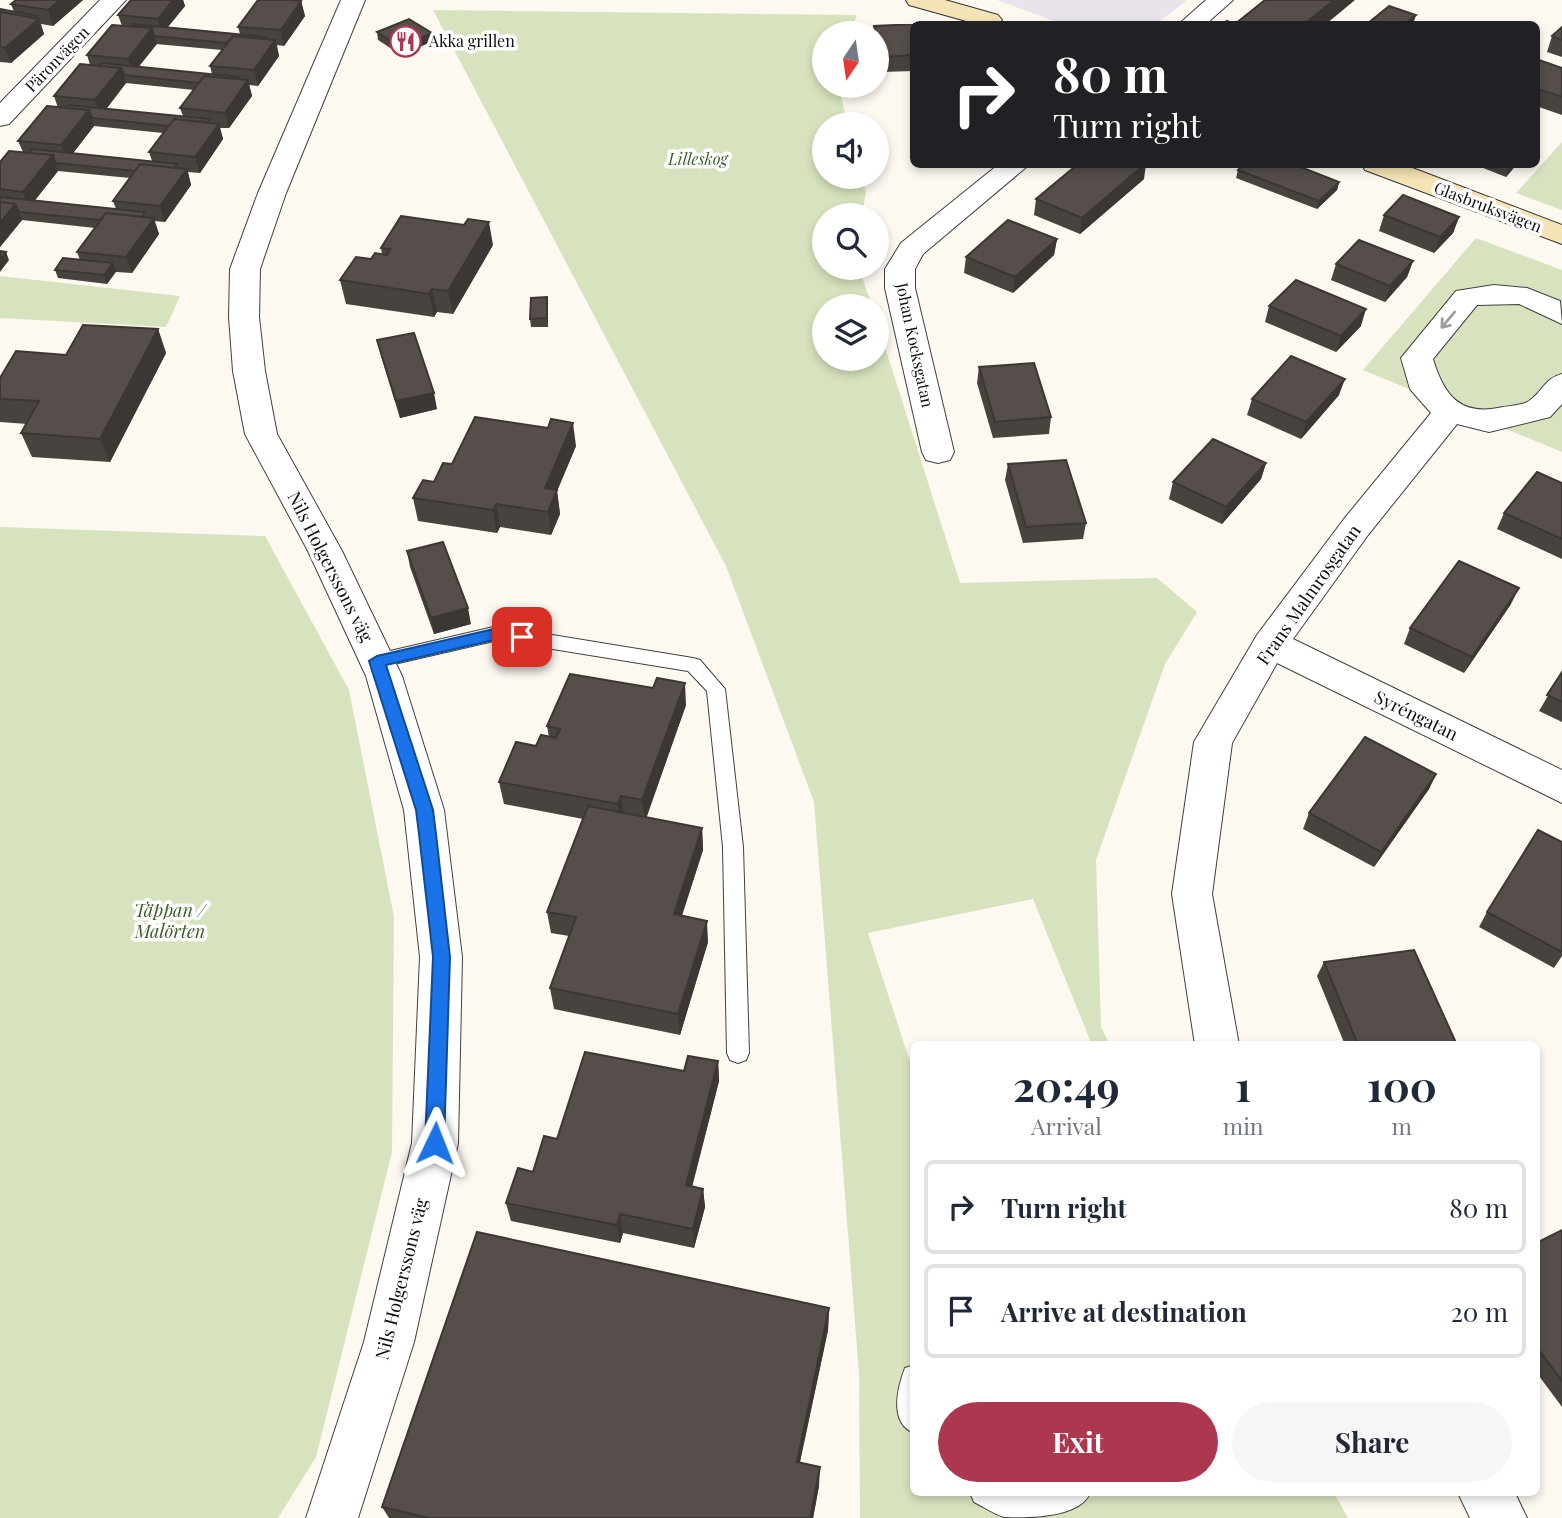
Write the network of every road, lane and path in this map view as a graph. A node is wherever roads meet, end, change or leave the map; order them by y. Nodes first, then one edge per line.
1 (114, 0) edge
2 (353, 0) edge
3 (918, 0) edge
4 (947, 0) edge
5 (1221, 0) edge
6 (992, 21) edge
7 (993, 21) edge
8 (1195, 21) edge
9 (0, 118) edge
10 (1012, 168) edge
11 (1386, 168) edge
12 (1562, 235) edge
13 (1562, 315) edge
14 (1562, 384) edge
15 (1449, 412) junction
16 (938, 452) dead end
17 (1270, 644) junction
18 (377, 661) junction
19 (1562, 788) edge
20 (1216, 1041) edge
21 (738, 1053) dead end
22 (989, 1496) edge
23 (1074, 1496) edge
24 (1486, 1496) edge
25 (332, 1518) edge
26 (1501, 1518) edge

1 - 9 street, Päronvägen
2 - 18 street, Nils Holgerssons väg
3 - 6 main road
4 - 7 main road
5 - 8 street
10 - 16 street, Johan Kocksgatan
11 - 12 main road, Glasbruksvägen
13 -> 15 street
14 - 15 street
15 - 17 street, Frans Malmrosgatan
17 - 19 street, Syréngatan
17 - 20 street, Frans Malmrosgatan
18 - 21 lane
18 - 25 street, Nils Holgerssons väg
22 - 23 lane
24 - 26 street

